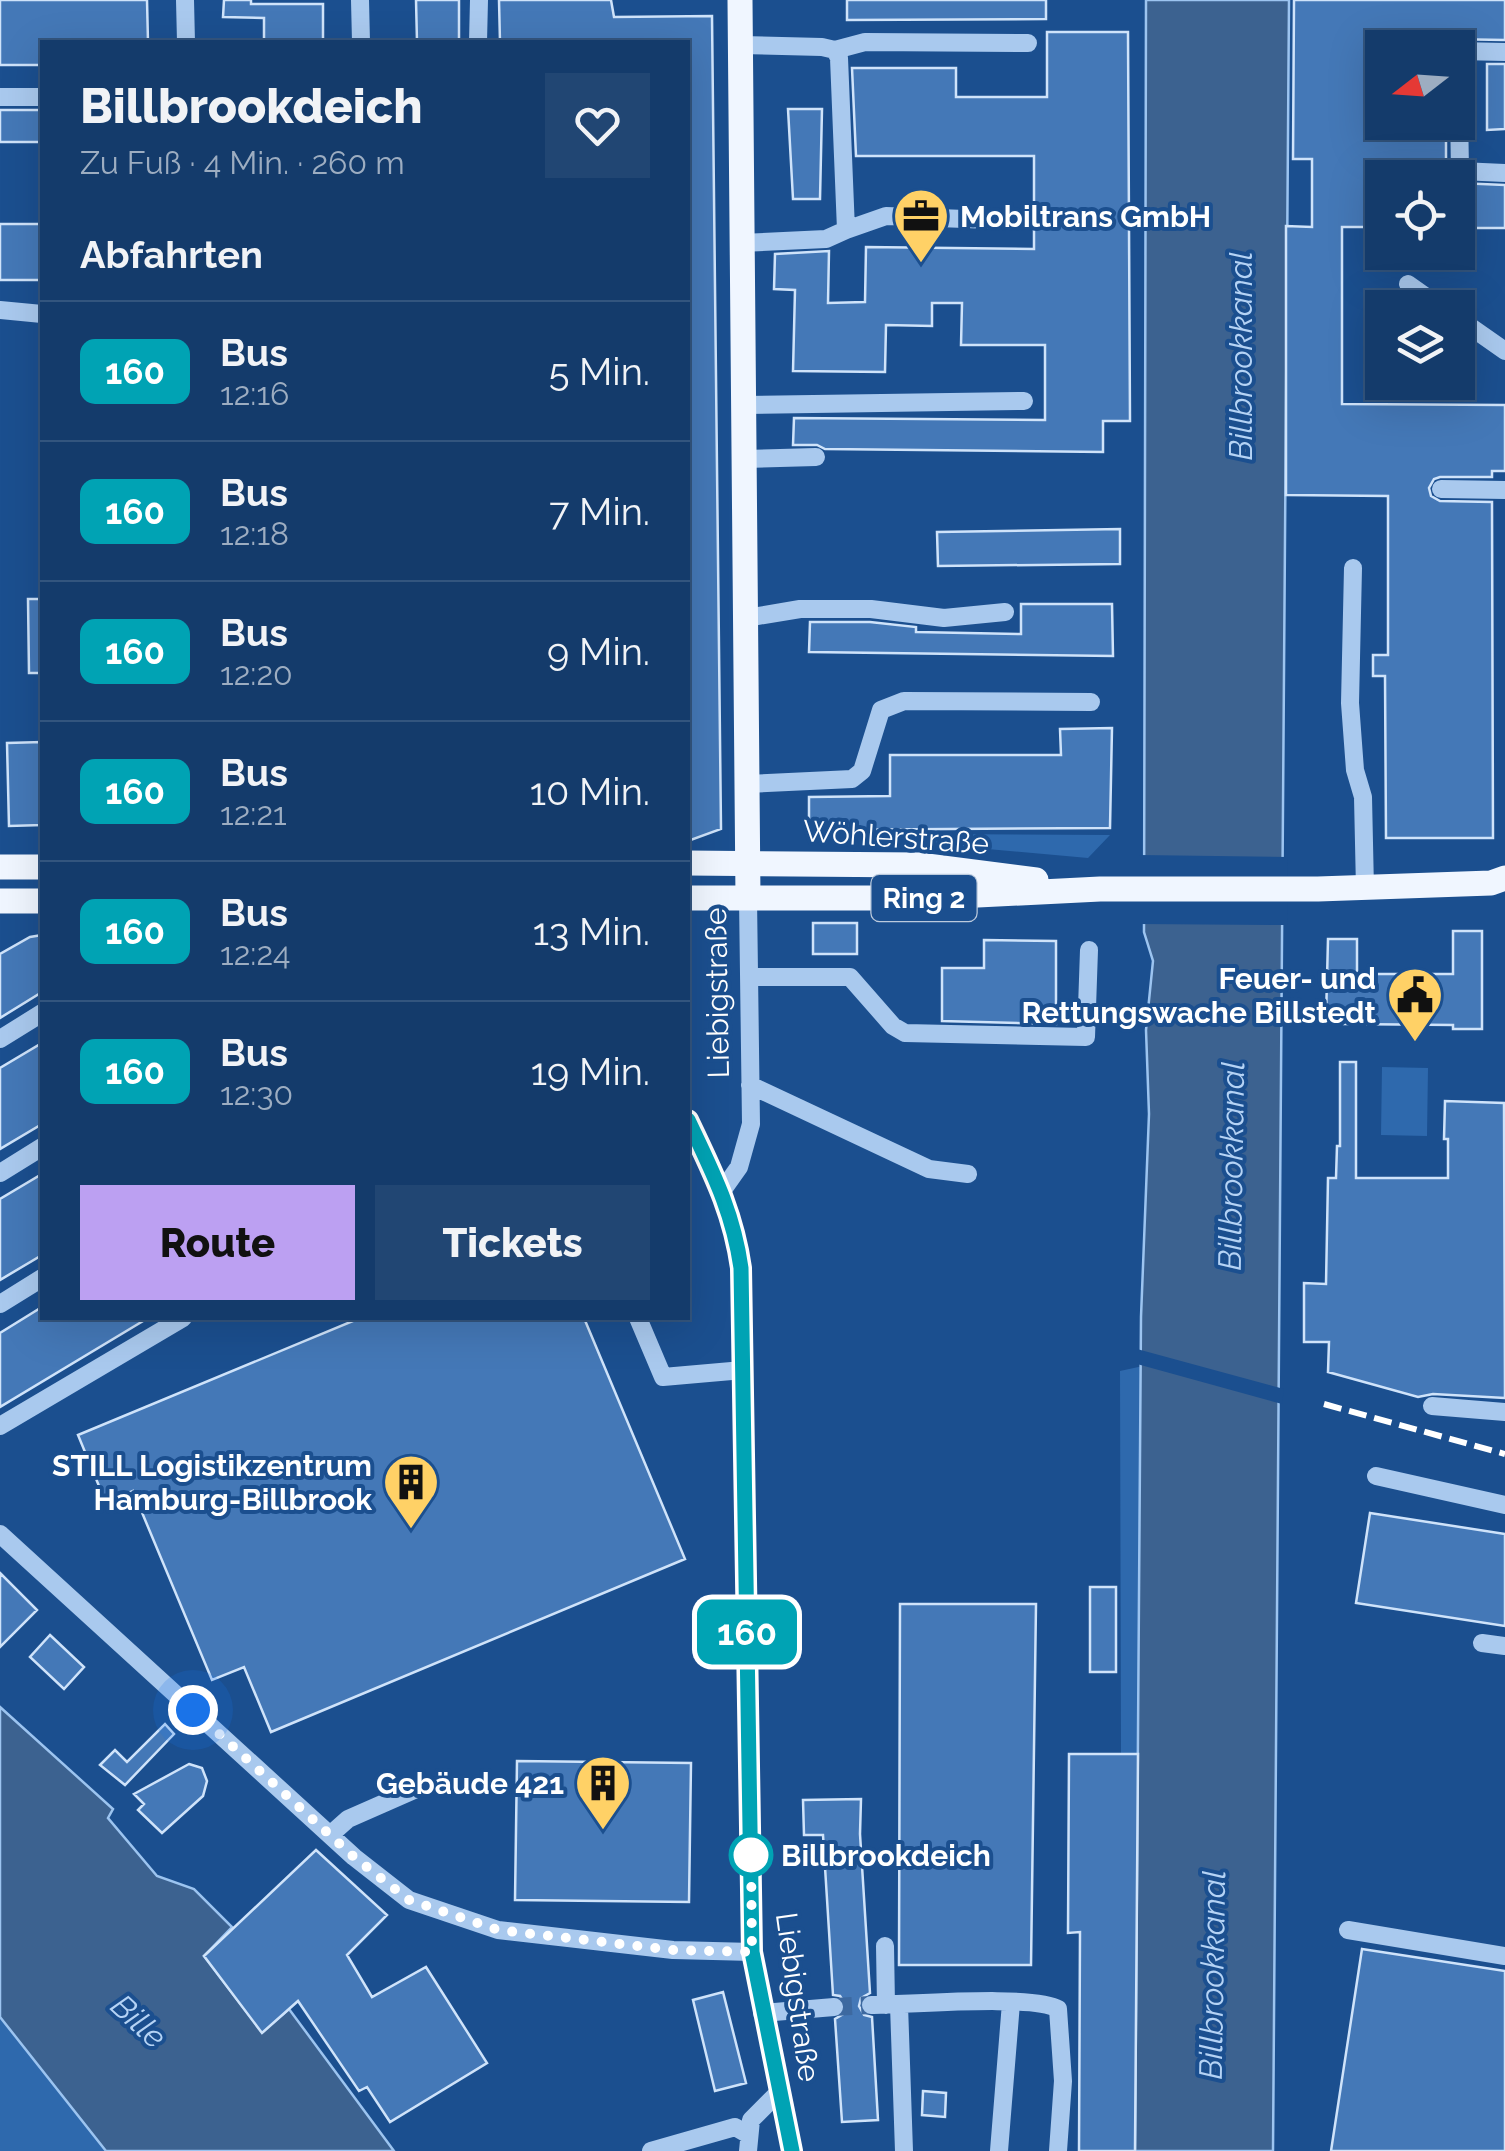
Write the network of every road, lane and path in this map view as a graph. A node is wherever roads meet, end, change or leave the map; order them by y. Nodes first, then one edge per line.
1 (185, 0) edge
2 (360, 0) edge
3 (478, 0) edge
4 (740, 0) edge
5 (186, 40) edge
6 (361, 40) edge
7 (478, 40) edge
8 (1028, 43) dead end
9 (740, 44) junction
10 (836, 50) junction
11 (1505, 52) edge
12 (40, 97) edge
13 (0, 98) edge
14 (1505, 173) edge
15 (991, 220) dead end
16 (846, 230) junction
17 (741, 243) junction
18 (1408, 284) dead end
19 (1416, 290) edge
20 (0, 310) edge
21 (40, 314) edge
22 (1475, 330) edge
23 (1505, 351) edge
24 (1024, 401) dead end
25 (743, 405) junction
26 (816, 457) dead end
27 (744, 459) junction
28 (1441, 489) dead end
29 (1505, 490) edge
30 (1354, 568) dead end
31 (1005, 612) dead end
32 (746, 618) junction
33 (1092, 702) dead end
34 (747, 784) junction
35 (748, 862) junction
36 (690, 863) edge
37 (40, 867) edge
38 (0, 868) edge
39 (1500, 884) edge
40 (1100, 889) junction
41 (1365, 889) junction
42 (690, 898) edge
43 (748, 898) junction
44 (0, 901) edge
45 (40, 901) edge
46 (1089, 950) dead end
47 (749, 977) junction
48 (40, 1014) edge
49 (0, 1039) edge
50 (750, 1086) junction
51 (40, 1148) edge
52 (694, 1152) edge
53 (0, 1173) edge
54 (968, 1174) dead end
55 (722, 1191) junction
56 (40, 1279) edge
57 (0, 1304) edge
58 (180, 1320) edge
59 (639, 1320) edge
60 (743, 1370) junction
61 (1432, 1406) dead end
62 (1505, 1412) edge
63 (0, 1426) edge
64 (1376, 1476) dead end
65 (1505, 1504) edge
66 (0, 1534) edge
67 (1482, 1642) dead end
68 (1505, 1646) edge
69 (414, 1790) dead end
70 (330, 1835) junction
71 (1348, 1930) dead end
72 (885, 1946) dead end
73 (752, 1952) junction
74 (1505, 1956) edge
75 (1011, 2003) junction
76 (885, 2005) junction
77 (834, 2007) tunnel mouth
78 (762, 2012) junction
79 (778, 2092) junction
80 (748, 2143) edge
81 (650, 2151) edge
82 (792, 2151) edge
83 (904, 2151) edge
84 (1000, 2151) edge
85 (1058, 2151) edge

1 - 5 street
2 - 6 street
3 - 7 street
4 - 9 main road, Liebigstraße
8 - 10 street
9 - 10 street
9 - 17 main road, Liebigstraße
10 - 16 street
11 - 14 street
12 - 13 street
15 - 16 street
16 - 17 street
17 - 25 main road, Liebigstraße
18 - 19 street
20 - 21 street
22 - 23 street
24 - 25 street
25 - 27 main road, Liebigstraße
26 - 27 street
27 - 32 main road, Liebigstraße
28 - 29 street
30 - 41 street
31 - 32 street
32 - 34 main road, Liebigstraße
33 - 34 street
34 - 35 main road, Liebigstraße
35 - 36 main road, Wöhlerstraße / Ring 2
35 - 40 main road, Wöhlerstraße / Ring 2
35 - 43 main road, Liebigstraße
37 - 38 main road
39 - 41 main road, Wöhlerstraße / Ring 2
40 - 41 main road, Wöhlerstraße / Ring 2
40 - 43 main road, Wöhlerstraße / Ring 2
42 - 43 main road, Wöhlerstraße / Ring 2
43 - 47 street, Liebigstraße
44 - 45 main road
46 - 47 street
47 - 50 street, Liebigstraße
48 - 49 street
50 - 54 street
50 - 55 street, Liebigstraße
51 - 53 street
52 - 55 street
55 - 60 street, Liebigstraße
56 - 57 street
58 - 63 street
59 - 60 street
60 - 73 street, Liebigstraße
61 - 62 street
64 - 65 street
66 - 70 street
67 - 68 street
69 - 70 street
70 - 73 street
71 - 74 street
72 - 76 street
73 - 78 street, Liebigstraße
75 - 76 street
75 - 84 street
75 - 85 street
76 - 83 street
77 - 78 street
78 - 79 street, Liebigstraße
79 - 80 street
79 - 82 street, Liebigstraße
80 - 81 street

